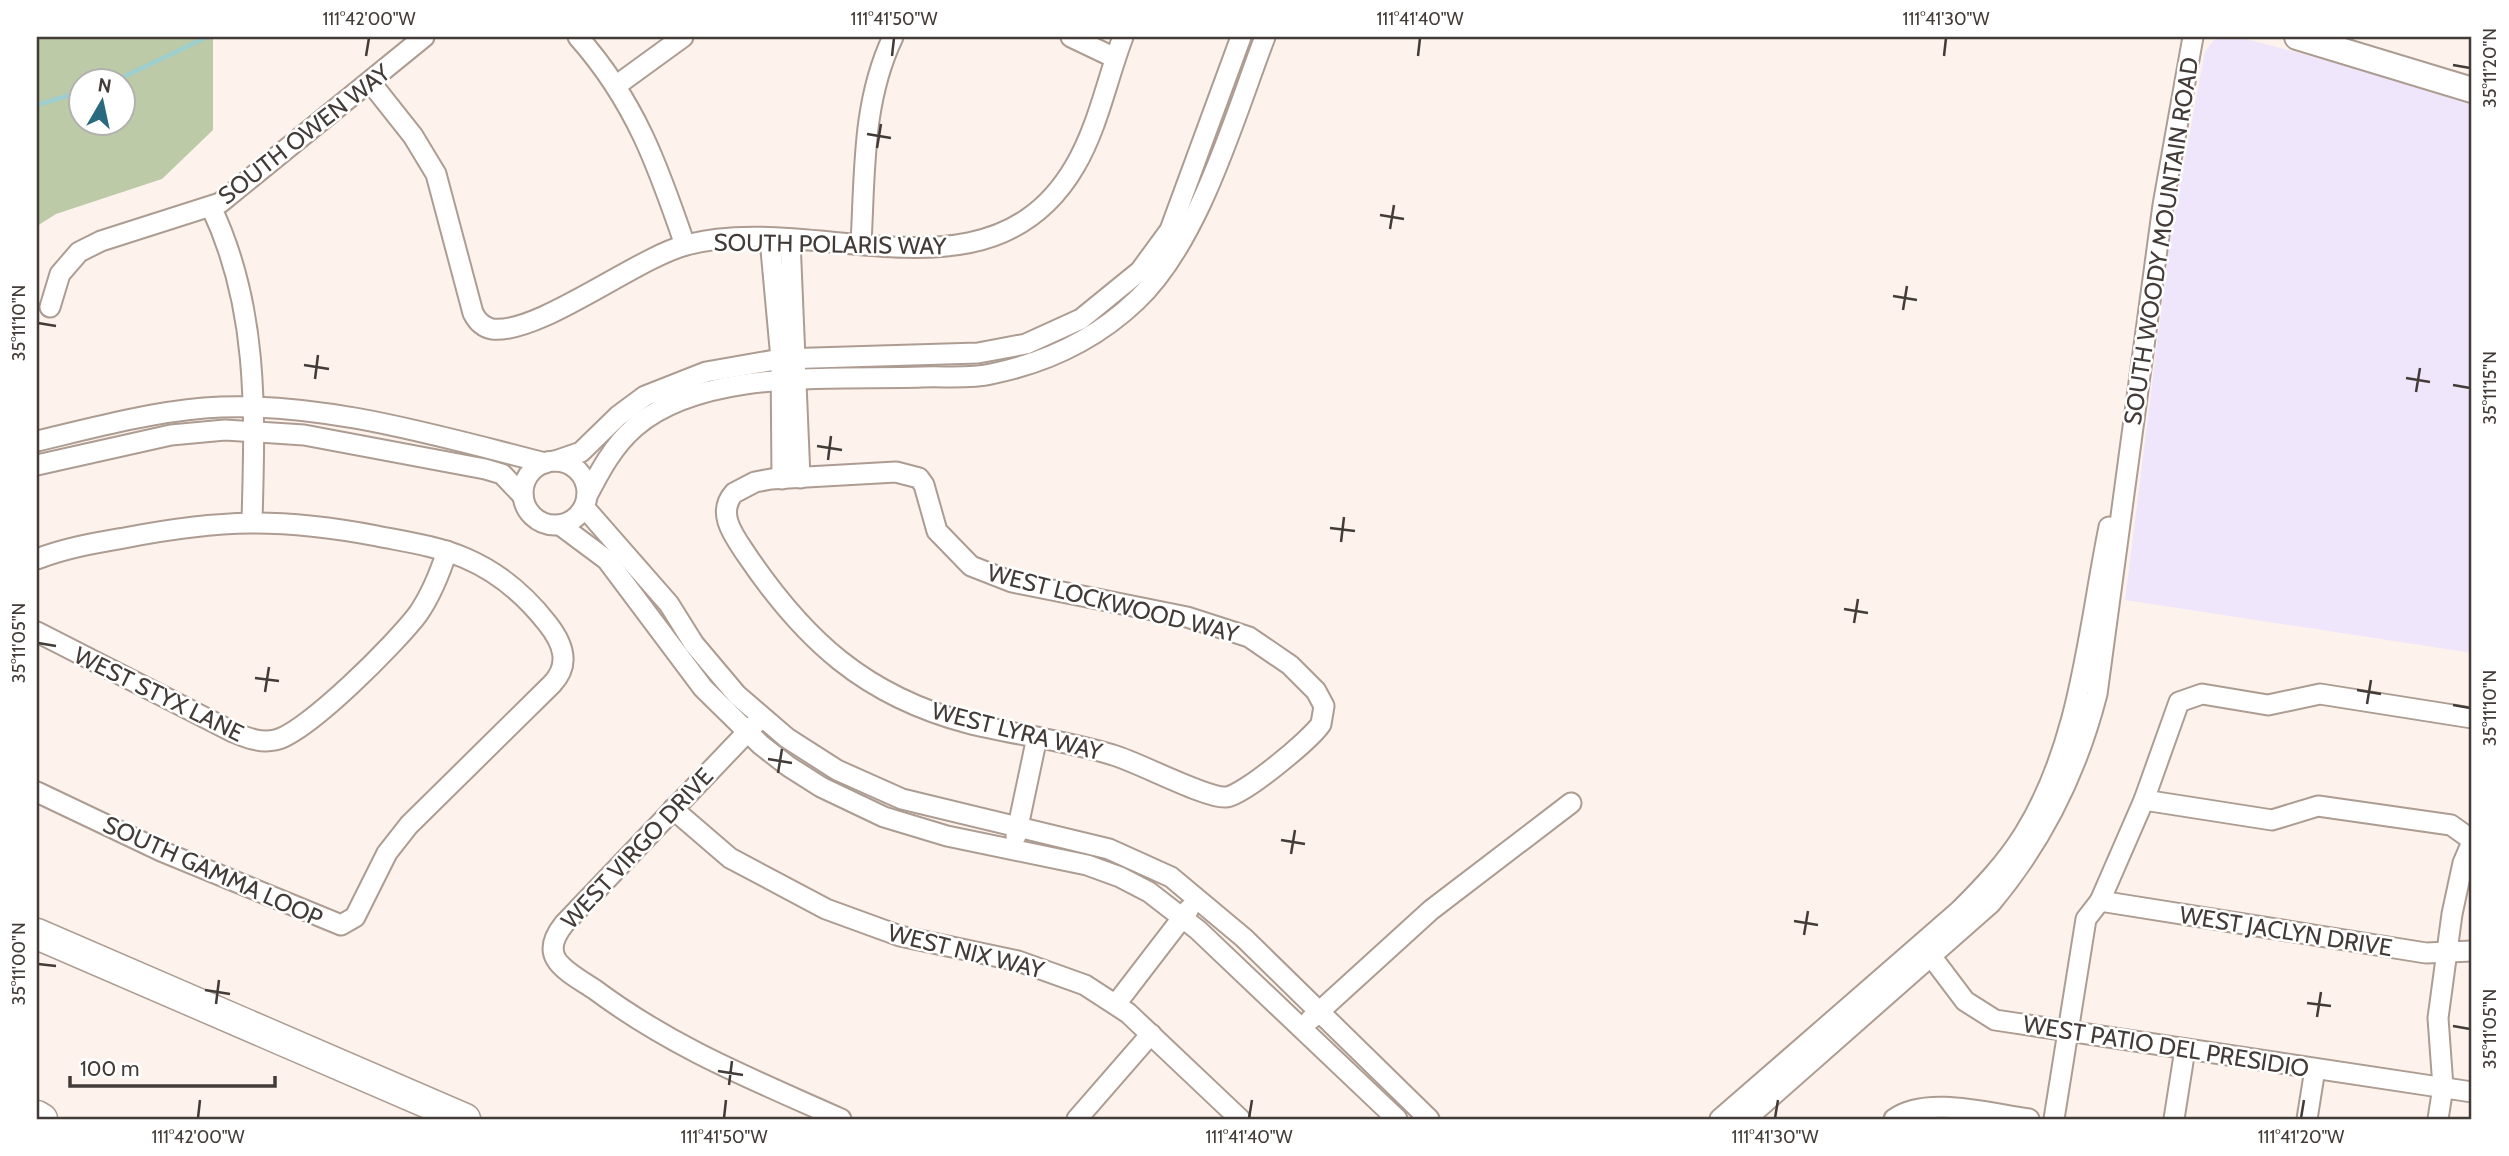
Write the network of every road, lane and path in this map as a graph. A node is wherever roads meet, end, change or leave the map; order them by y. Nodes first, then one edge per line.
1 (424, 37) edge
2 (578, 37) edge
3 (683, 37) edge
4 (893, 37) edge
5 (1071, 37) edge
6 (1123, 37) edge
7 (1241, 37) edge
8 (1265, 37) edge
9 (2193, 37) edge
10 (2297, 37) edge
11 (1115, 58) junction
12 (371, 83) junction
13 (617, 85) junction
14 (2472, 90) edge
15 (211, 207) junction
16 (770, 239) junction
17 (790, 240) junction
18 (861, 244) junction
19 (685, 245) junction
20 (50, 307) dead end
21 (788, 359) junction
22 (789, 382) junction
23 (255, 408) junction
24 (255, 430) junction
25 (37, 440) edge
26 (550, 462) junction
27 (37, 465) edge
28 (791, 478) junction
29 (523, 495) junction
30 (586, 502) junction
31 (252, 521) junction
32 (560, 525) junction
33 (447, 551) junction
34 (37, 559) edge
35 (37, 632) edge
36 (1324, 714) joint
37 (2472, 718) edge
38 (753, 725) junction
39 (1037, 737) junction
40 (37, 792) edge
41 (2144, 800) junction
42 (1571, 803) dead end
43 (673, 809) junction
44 (1018, 825) junction
45 (2472, 841) edge
46 (1013, 848) junction
47 (1198, 897) junction
48 (2100, 901) junction
49 (1182, 918) junction
50 (37, 934) edge
51 (1927, 951) junction
52 (2472, 951) edge
53 (2447, 955) junction
54 (1116, 1004) junction
55 (1318, 1012) junction
56 (1301, 1028) junction
57 (2068, 1033) junction
58 (1151, 1034) junction
59 (2185, 1049) junction
60 (2315, 1069) junction
61 (2443, 1087) junction
62 (2472, 1091) edge
63 (37, 1116) edge
64 (42, 1119) edge
65 (465, 1119) edge
66 (841, 1119) edge
67 (1077, 1119) edge
68 (1240, 1119) edge
69 (1397, 1119) edge
70 (1429, 1119) edge
71 (1720, 1119) edge
72 (1746, 1119) edge
73 (1894, 1119) edge
74 (2029, 1119) edge
75 (2054, 1119) edge
76 (2175, 1119) edge
77 (2308, 1119) edge
78 (2438, 1119) edge

1 - 12 street, SOUTH OWEN WAY
2 - 13 street
3 - 13 street
4 - 18 street
5 - 11 street
6 - 11 street, SOUTH POLARIS WAY
7 - 21 street
8 - 22 street
9 - 51 street, SOUTH WOODY MOUNTAIN ROAD
10 - 14 main road
11 - 18 street, SOUTH POLARIS WAY
12 - 15 street, SOUTH OWEN WAY
12 - 19 street, SOUTH POLARIS WAY
13 - 19 street
15 - 20 street, SOUTH OWEN WAY
15 - 23 street
16 - 17 street, SOUTH POLARIS WAY
16 - 19 street, SOUTH POLARIS WAY
16 - 21 street
17 - 18 street, SOUTH POLARIS WAY
17 - 21 street
21 - 22 street
21 - 26 street
22 - 28 street
22 - 30 street
23 - 24 street
23 - 25 street
23 - 26 street
24 - 27 street
24 - 29 street
24 - 31 street
26 - 29 street
26 - 30 street
28 - 36 street, WEST LOCKWOOD WAY
28 - 39 street, WEST LYRA WAY
29 - 32 street
30 - 32 street
30 - 38 street
31 - 33 street, SOUTH GAMMA LOOP
31 - 34 street, SOUTH GAMMA LOOP
32 - 38 street
33 - 35 street, WEST STYX LANE
33 - 40 street, SOUTH GAMMA LOOP
36 - 39 street, WEST LYRA WAY
37 - 41 street
38 - 43 street, WEST VIRGO DRIVE
38 - 44 street
38 - 46 street
39 - 44 street
41 - 45 street
41 - 48 street
42 - 55 street
43 - 54 street, WEST NIX WAY
43 - 66 street, WEST VIRGO DRIVE
44 - 46 street
44 - 47 street
45 - 53 street
46 - 49 street
47 - 49 street
47 - 55 street
48 - 53 street, WEST JACLYN DRIVE
48 - 57 street
49 - 54 street
49 - 56 street
50 - 65 highway
51 - 57 street, WEST PATIO DEL PRESIDIO
51 - 71 street, SOUTH WOODY MOUNTAIN ROAD
51 - 72 street, SOUTH WOODY MOUNTAIN ROAD
52 - 53 street, WEST JACLYN DRIVE
53 - 61 street
54 - 58 street, WEST NIX WAY
55 - 56 street
55 - 70 street
56 - 69 street
57 - 59 street, WEST PATIO DEL PRESIDIO
57 - 75 street
58 - 67 street
58 - 68 street, WEST NIX WAY
59 - 60 street, WEST PATIO DEL PRESIDIO
59 - 76 street
60 - 61 street, WEST PATIO DEL PRESIDIO
60 - 77 street
61 - 62 street, WEST PATIO DEL PRESIDIO
61 - 78 street
63 - 64 highway
73 - 74 street

